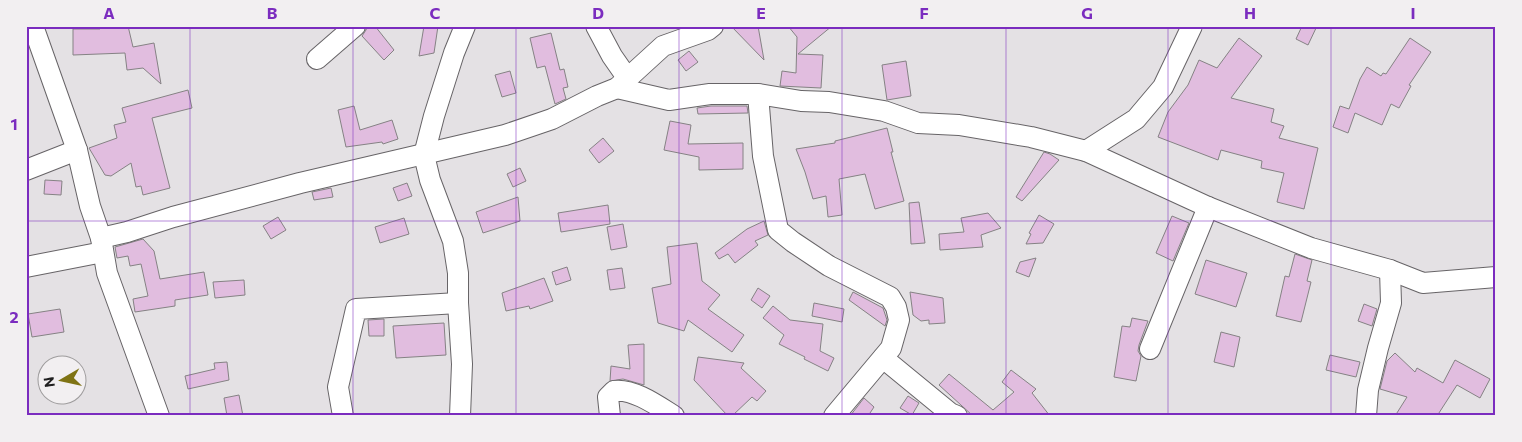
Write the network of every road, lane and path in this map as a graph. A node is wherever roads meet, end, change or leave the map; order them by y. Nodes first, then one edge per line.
1 (33, 26) edge
2 (355, 26) edge
3 (465, 26) edge
4 (596, 26) edge
5 (713, 26) edge
6 (1192, 26) edge
7 (317, 58) dead end
8 (622, 83) junction
9 (758, 94) junction
10 (77, 150) junction
11 (1086, 151) junction
12 (424, 155) junction
13 (26, 170) edge
14 (1208, 207) junction
15 (102, 245) junction
16 (26, 267) edge
17 (1390, 270) junction
18 (1495, 275) edge
19 (458, 303) junction
20 (1150, 349) dead end
21 (883, 358) junction
22 (159, 416) edge
23 (343, 416) edge
24 (460, 416) edge
25 (610, 416) edge
26 (674, 416) edge
27 (834, 416) edge
28 (957, 416) edge
29 (1366, 416) edge

1 - 10 street
2 - 7 street
3 - 12 street
4 - 8 street
5 - 8 street
6 - 11 street
8 - 9 street
8 - 12 street
9 - 11 street
9 - 21 street
10 - 13 street
10 - 15 street
11 - 14 street
12 - 15 street
12 - 19 street
14 - 17 street
14 - 20 street
15 - 16 street
15 - 22 street
17 - 18 street
17 - 29 street
19 - 23 street
19 - 24 street
21 - 27 street
21 - 28 street
25 - 26 street

